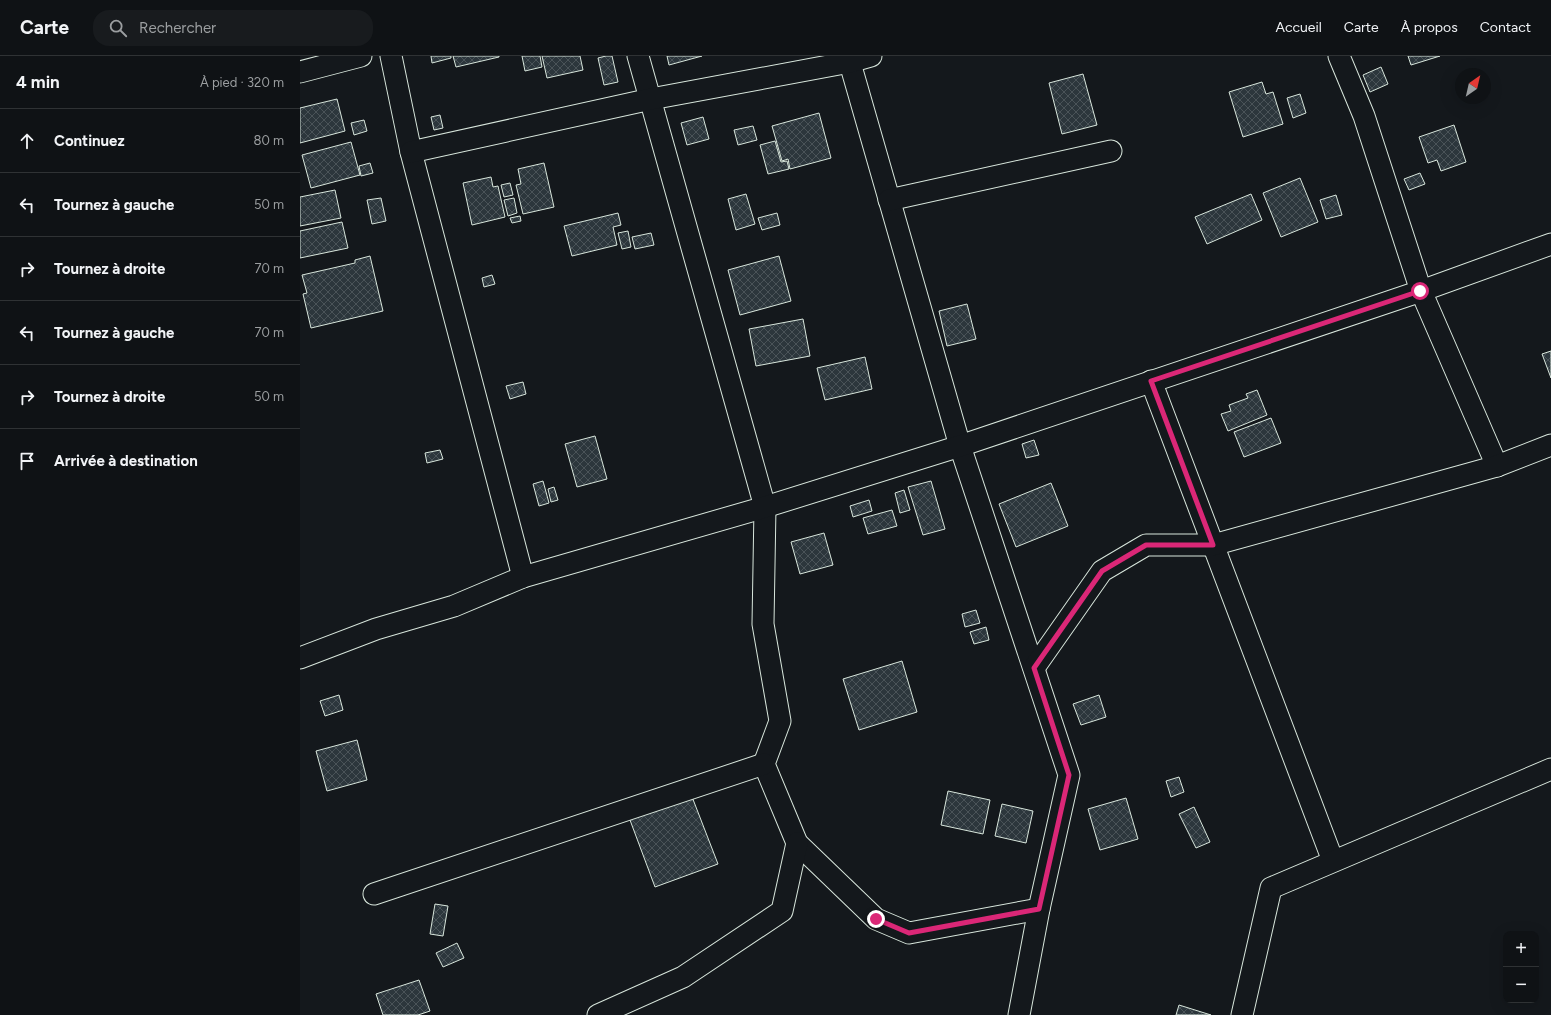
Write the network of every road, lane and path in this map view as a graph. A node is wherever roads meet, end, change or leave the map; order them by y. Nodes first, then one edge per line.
1 (360, 56) edge
2 (390, 56) edge
3 (638, 56) edge
4 (871, 56) edge
5 (1339, 56) edge
6 (849, 59) edge
7 (300, 72) edge
8 (651, 99) junction
9 (1111, 151) dead end
10 (412, 152) junction
11 (890, 200) junction
12 (1551, 244) edge
13 (1420, 291) junction
14 (1151, 381) junction
15 (1551, 445) edge
16 (960, 446) junction
17 (1497, 466) junction
18 (765, 507) junction
19 (1213, 545) junction
20 (522, 577) junction
21 (300, 658) edge
22 (1034, 668) junction
23 (764, 764) junction
24 (1551, 769) edge
25 (797, 843) junction
26 (1333, 861) junction
27 (374, 894) dead end
28 (1039, 909) junction
29 (598, 1015) edge
30 (1019, 1015) edge
31 (1242, 1015) edge

1 - 7 street
2 - 10 street
3 - 8 street
4 - 6 street
5 - 13 street
6 - 8 street
6 - 11 street
8 - 10 street
8 - 18 street
9 - 11 street
10 - 20 street
11 - 16 street
12 - 13 street
13 - 14 street
13 - 17 street
14 - 16 street
14 - 19 street
15 - 17 street
16 - 18 street
16 - 22 street
17 - 19 street
18 - 20 street
18 - 23 street
19 - 22 street
19 - 26 street
20 - 21 street
22 - 28 street
23 - 25 street
23 - 27 street
24 - 26 street
25 - 28 street
25 - 29 street
26 - 31 street
28 - 30 street

